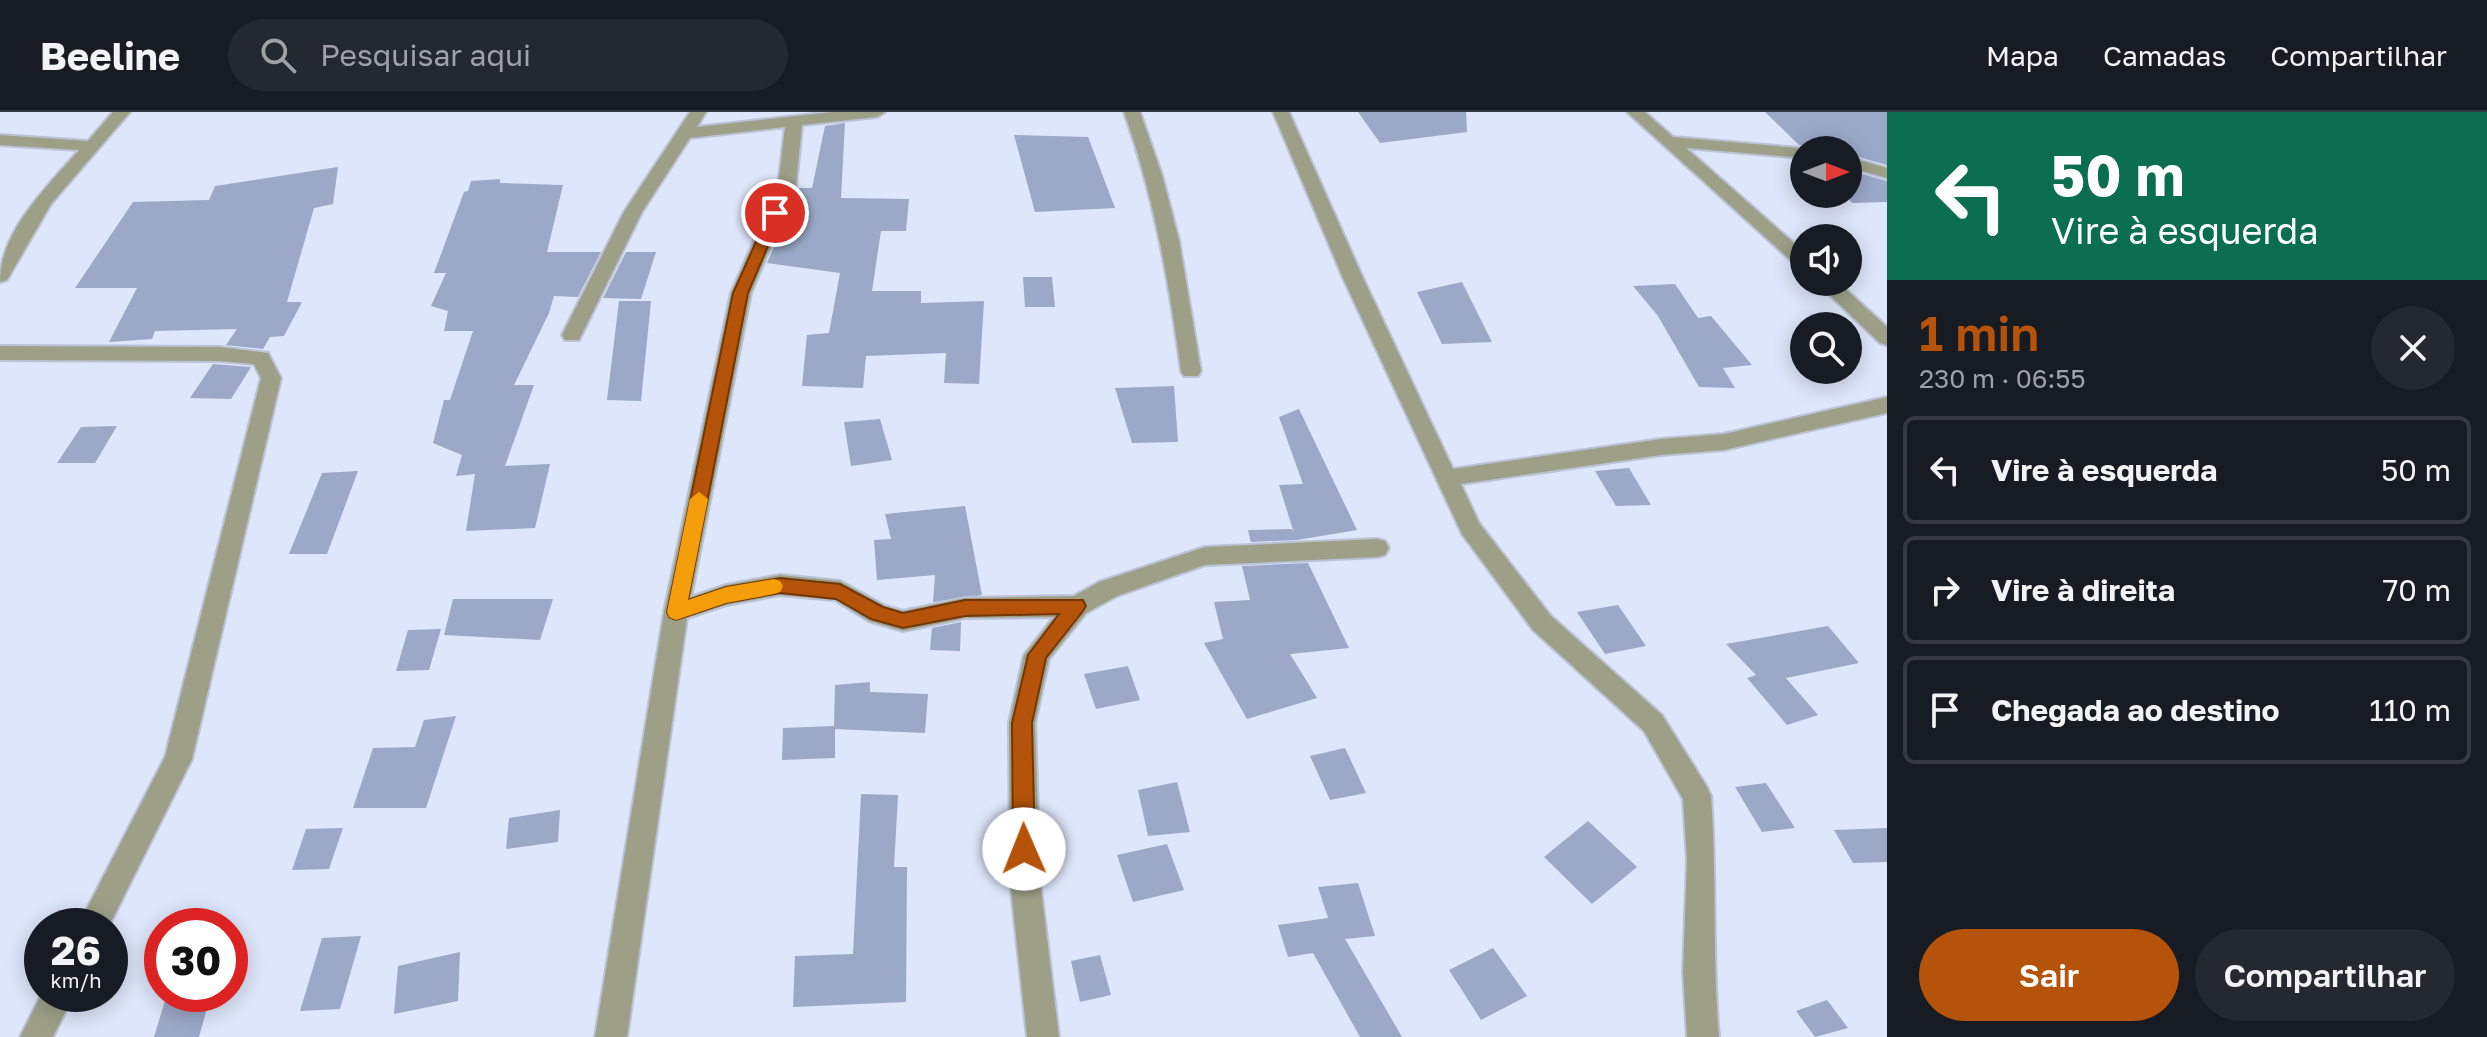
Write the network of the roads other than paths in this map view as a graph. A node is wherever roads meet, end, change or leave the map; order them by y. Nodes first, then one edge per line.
1 (122, 112) edge
2 (698, 112) edge
3 (877, 112) edge
4 (1132, 112) edge
5 (1281, 112) edge
6 (1635, 112) edge
7 (794, 120) junction
8 (686, 133) junction
9 (0, 140) edge
10 (1670, 142) junction
11 (90, 146) junction
12 (1790, 152) edge
13 (1862, 166) edge
14 (1887, 173) edge
15 (1790, 249) edge
16 (0, 276) edge
17 (1841, 296) edge
18 (572, 335) dead end
19 (1887, 338) edge
20 (0, 353) edge
21 (1191, 371) dead end
22 (1887, 405) edge
23 (1446, 478) junction
24 (1377, 548) dead end
25 (1077, 606) junction
26 (676, 612) junction
27 (102, 908) edge
28 (49, 1012) edge
29 (36, 1037) edge
30 (611, 1037) edge
31 (1043, 1037) edge
32 (1703, 1037) edge

1 - 11 street
2 - 8 street
3 - 7 street
4 - 21 street
5 - 23 street
6 - 10 street
7 - 8 street
7 - 26 street
8 - 18 street
9 - 11 street
10 - 12 street
10 - 15 street
11 - 16 street
13 - 14 street
17 - 19 street
20 - 27 street
22 - 23 street
23 - 32 street
24 - 25 street
25 - 26 street
25 - 31 street
26 - 30 street
28 - 29 street

